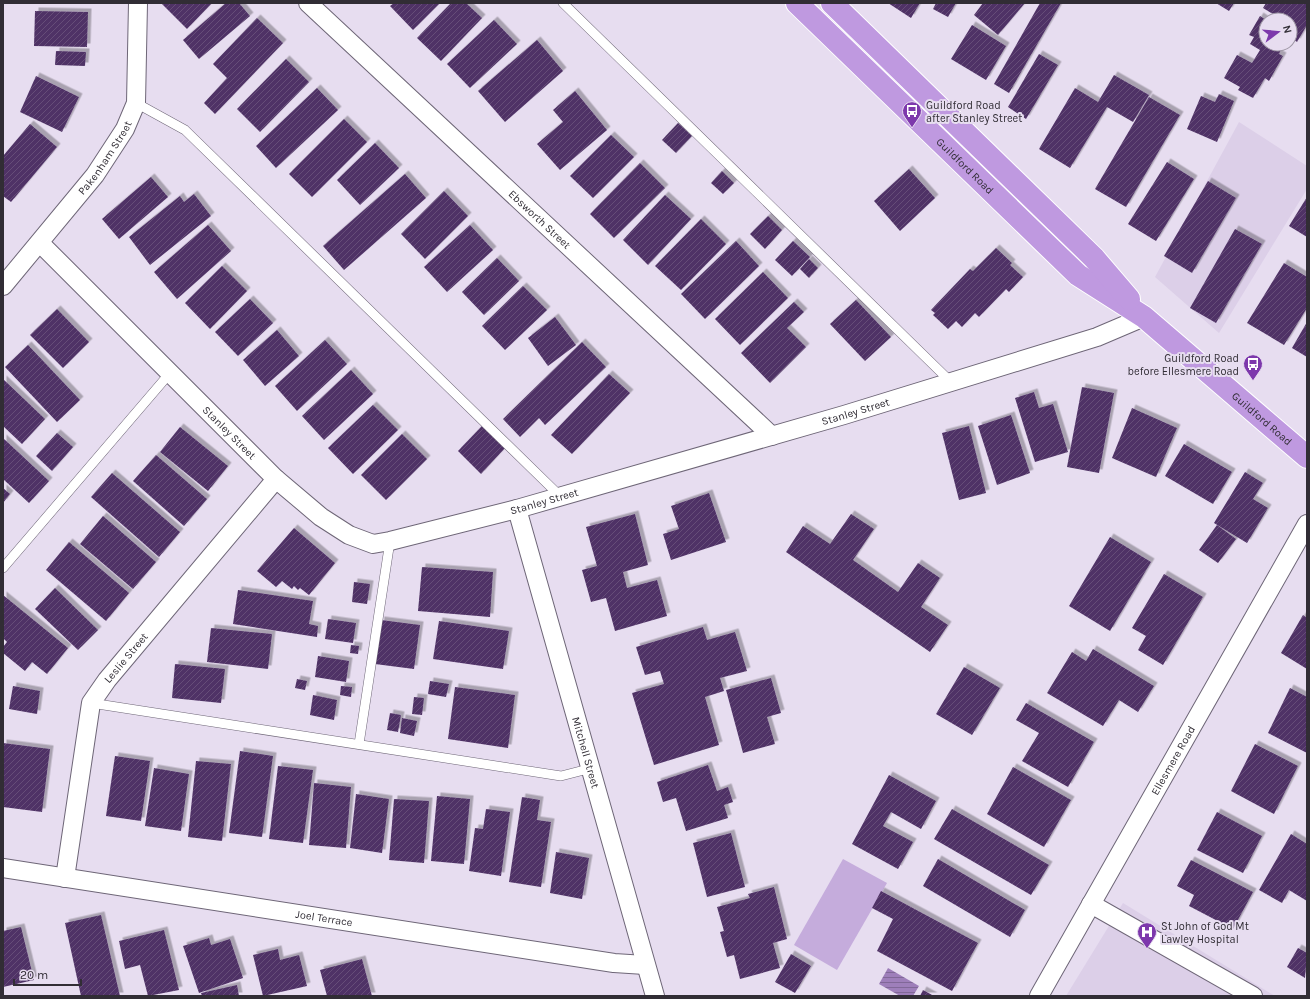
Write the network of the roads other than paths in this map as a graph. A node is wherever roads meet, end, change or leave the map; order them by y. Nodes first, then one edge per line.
1 (138, 3) edge
2 (308, 3) edge
3 (563, 3) edge
4 (797, 3) edge
5 (832, 3) edge
6 (136, 103) junction
7 (40, 243) junction
8 (3, 286) edge
9 (1144, 317) junction
10 (170, 373) junction
11 (952, 383) junction
12 (772, 436) junction
13 (1307, 457) edge
14 (276, 479) junction
15 (561, 497) junction
16 (517, 509) junction
17 (1307, 524) edge
18 (390, 541) junction
19 (3, 568) edge
20 (92, 702) junction
21 (359, 744) junction
22 (592, 768) junction
23 (3, 868) edge
24 (65, 878) junction
25 (1091, 904) junction
26 (646, 965) junction
27 (1233, 991) edge
28 (655, 996) edge
29 (1038, 996) edge
30 (1253, 996) edge

1 - 6 street, Pakenham Street
2 - 12 street, Ebsworth Street
3 - 11 lane
4 - 9 highway, Guildford Road
5 - 9 highway, Guildford Road
6 - 7 street, Pakenham Street
6 - 15 lane
7 - 8 street, Pakenham Street
7 - 10 street, Stanley Street
9 - 11 street, Stanley Street
9 - 13 highway, Guildford Road
10 - 14 street, Stanley Street
10 - 19 lane
11 - 12 street, Stanley Street
12 - 15 street, Stanley Street
14 - 18 street, Stanley Street
14 - 20 street, Leslie Street
15 - 16 street, Stanley Street
16 - 18 street, Stanley Street
16 - 22 street, Mitchell Street
17 - 25 street, Ellesmere Road
18 - 21 lane
20 - 21 lane
20 - 24 street, Leslie Street
21 - 22 lane
22 - 26 street, Mitchell Street
23 - 24 street, Joel Terrace
24 - 26 street, Joel Terrace
25 - 27 street
25 - 29 street, Ellesmere Road
26 - 28 street, Mitchell Street
27 - 30 street

